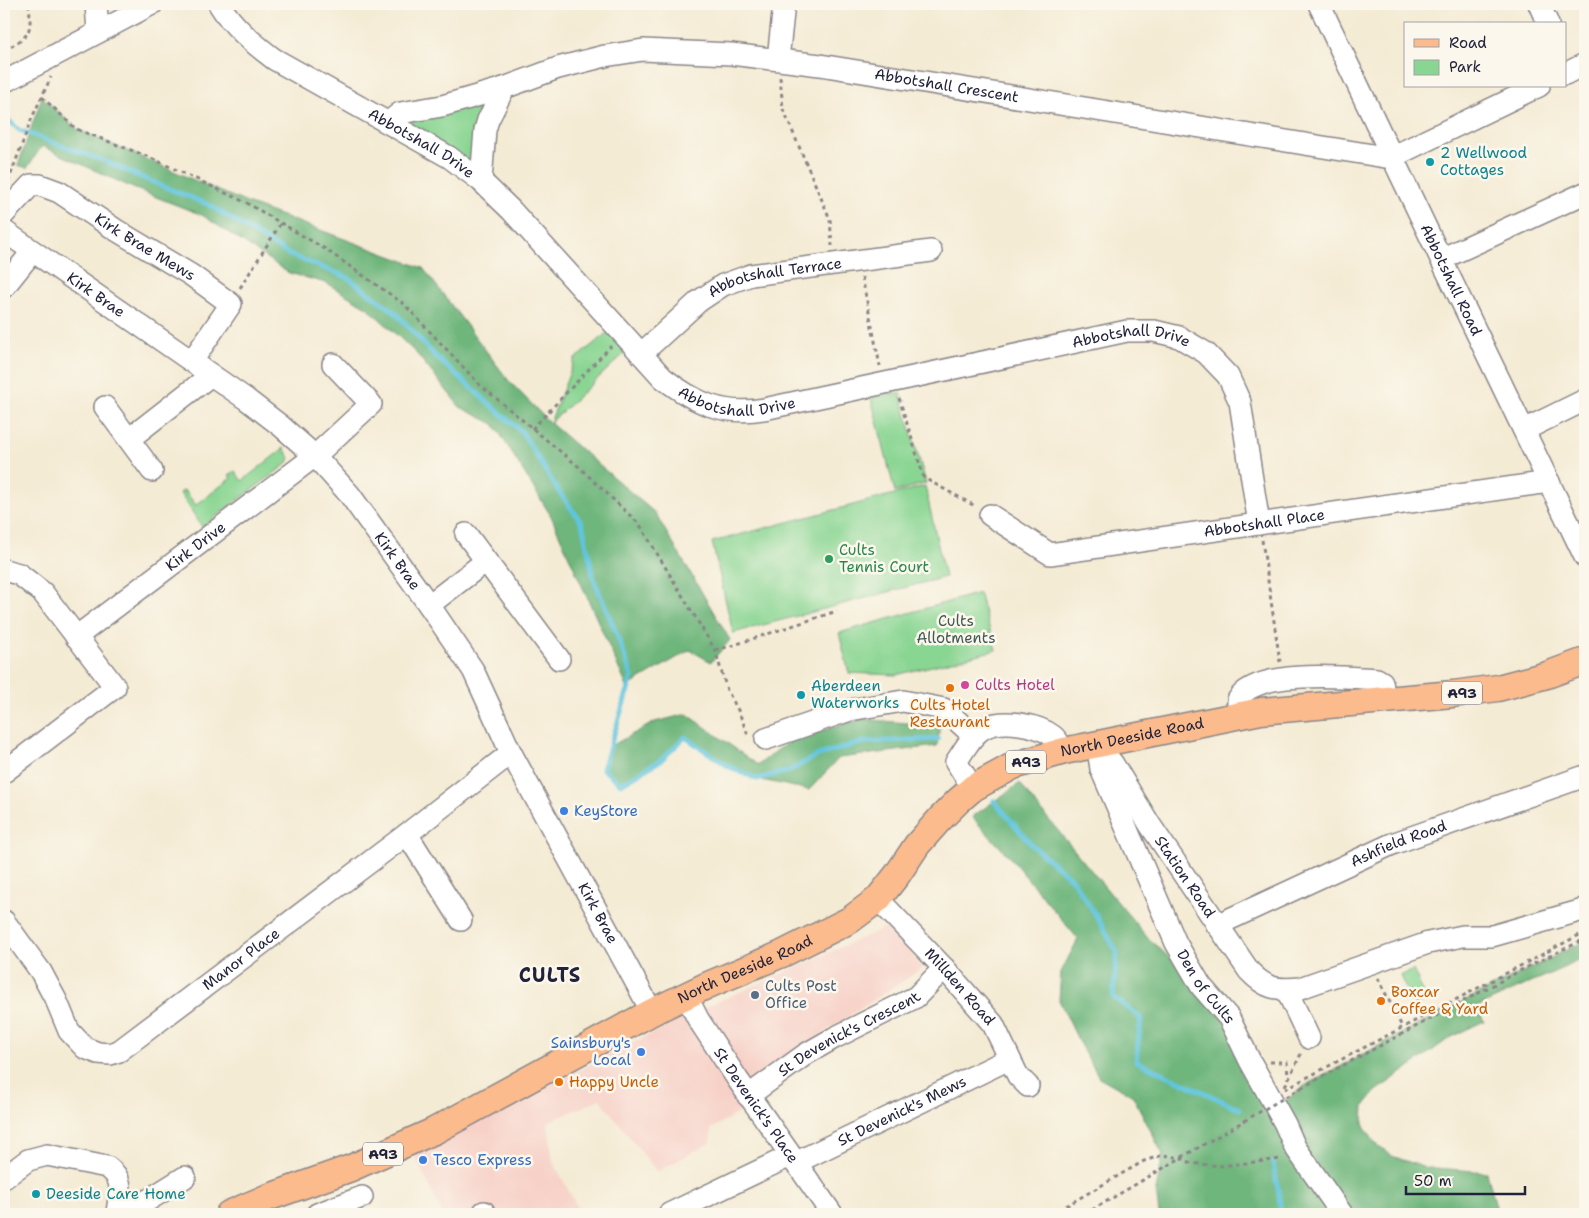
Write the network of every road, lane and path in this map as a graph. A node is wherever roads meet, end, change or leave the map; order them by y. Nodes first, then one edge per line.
1 (29, 4) edge
2 (96, 4) edge
3 (219, 4) edge
4 (784, 4) edge
5 (1319, 4) edge
6 (1539, 4) edge
7 (144, 6) edge
8 (1547, 22) edge
9 (98, 32) junction
10 (65, 50) junction
11 (4, 51) edge
12 (778, 59) junction
13 (4, 82) edge
14 (504, 88) junction
15 (1535, 88) edge
16 (42, 97) junction
17 (389, 122) junction
18 (1392, 157) junction
19 (481, 181) junction
20 (6, 188) dead end
21 (1585, 192) edge
22 (4, 214) edge
23 (281, 223) junction
24 (4, 231) edge
25 (931, 251) dead end
26 (32, 252) junction
27 (1440, 259) junction
28 (859, 261) junction
29 (834, 265) junction
30 (4, 287) edge
31 (231, 304) junction
32 (623, 333) junction
33 (641, 354) junction
34 (192, 361) junction
35 (333, 364) dead end
36 (211, 375) junction
37 (889, 382) junction
38 (1585, 400) edge
39 (105, 407) dead end
40 (532, 429) junction
41 (1524, 430) junction
42 (129, 439) junction
43 (315, 456) junction
44 (152, 471) dead end
45 (1549, 482) junction
46 (990, 515) joint
47 (1259, 524) junction
48 (466, 534) dead end
49 (1585, 557) edge
50 (486, 561) junction
51 (4, 570) edge
52 (429, 605) junction
53 (837, 611) dead end
54 (76, 637) junction
55 (1277, 644) dead end
56 (715, 650) junction
57 (559, 659) dead end
58 (1585, 661) edge
59 (974, 736) junction
60 (766, 739) joint
61 (1098, 745) junction
62 (1064, 751) junction
63 (511, 754) junction
64 (4, 772) edge
65 (1585, 776) edge
66 (973, 788) junction
67 (407, 834) junction
68 (878, 899) junction
69 (1585, 908) edge
70 (461, 920) dead end
71 (4, 921) edge
72 (1217, 926) junction
73 (1585, 932) edge
74 (1585, 939) edge
75 (1371, 963) junction
76 (944, 968) junction
77 (1286, 989) junction
78 (686, 995) junction
79 (652, 1012) junction
80 (1402, 1026) junction
81 (1309, 1038) joint
82 (1009, 1060) junction
83 (1288, 1080) dead end
84 (1028, 1086) dead end
85 (1284, 1089) dead end
86 (748, 1096) junction
87 (1301, 1156) junction
88 (1181, 1158) junction
89 (793, 1160) junction
90 (184, 1177) dead end
91 (4, 1178) edge
92 (362, 1197) dead end
93 (267, 1207) edge
94 (125, 1214) edge
95 (229, 1214) edge
96 (317, 1214) edge
97 (669, 1214) edge
98 (832, 1214) edge
99 (1052, 1214) edge
100 (1086, 1214) edge
101 (1342, 1214) edge

1 - 11 path
2 - 9 street
3 - 17 street, Abbotshall Drive
4 - 12 street
5 - 18 street, Abbotshall Road
6 - 8 street
7 - 9 street
9 - 10 street
10 - 13 street
10 - 16 path
12 - 14 street, Abbotshall Crescent
12 - 18 street, Abbotshall Crescent
12 - 29 path
14 - 17 street, Abbotshall Crescent
14 - 19 street
15 - 18 street
16 - 20 path
16 - 23 path
17 - 19 street, Abbotshall Drive
18 - 27 street, Abbotshall Road
19 - 32 street, Abbotshall Drive
21 - 27 street
22 - 31 street, Kirk Brae Mews
23 - 31 path
23 - 40 path
24 - 26 street, Kirk Brae
25 - 28 street, Abbotshall Terrace
26 - 30 street
26 - 34 street, Kirk Brae
27 - 41 street, Abbotshall Road
28 - 29 street, Abbotshall Terrace
28 - 37 path
29 - 33 street, Abbotshall Terrace
31 - 34 street
32 - 33 street, Abbotshall Drive
32 - 40 path
33 - 37 street, Abbotshall Drive
34 - 36 street, Kirk Brae
35 - 43 street, Kirk Drive
36 - 42 street
36 - 43 street, Kirk Brae
37 - 46 path
37 - 47 street, Abbotshall Drive
38 - 41 street
39 - 42 street
40 - 56 path
41 - 45 street, Abbotshall Road
42 - 44 street
43 - 52 street, Kirk Brae
43 - 54 street, Kirk Drive
45 - 47 street, Abbotshall Place
45 - 49 street, Abbotshall Road
46 - 47 street, Abbotshall Place
47 - 55 path
48 - 50 street
50 - 52 street
50 - 57 street
51 - 54 street
52 - 63 street, Kirk Brae
53 - 56 path
54 - 64 street
56 - 60 path
58 - 61 main road, North Deeside Road / A93
59 - 60 street
59 - 62 street
59 - 66 street
61 - 62 main road, North Deeside Road / A93
61 - 72 street, Station Road
61 - 87 street, Den of Cults
62 - 66 main road, North Deeside Road / A93
63 - 67 street, Manor Place
63 - 79 street, Kirk Brae
65 - 72 street, Ashfield Road
66 - 68 main road, North Deeside Road / A93
67 - 70 street
67 - 71 street, Manor Place
68 - 76 street, Millden Road
68 - 78 main road, North Deeside Road / A93
69 - 75 street, Station Road
72 - 77 street, Station Road
73 - 80 path
74 - 88 path, bridge
75 - 77 street, Station Road
75 - 80 path
76 - 82 street, Millden Road
76 - 86 street, St Devenick's Crescent
77 - 81 street
78 - 79 main road, North Deeside Road / A93
78 - 86 street, St Devenick's Place
79 - 93 main road, North Deeside Road / A93
80 - 85 path
81 - 83 path
82 - 84 street, Millden Road
82 - 89 street, St Devenick's Mews
86 - 89 street, St Devenick's Place
87 - 88 path
87 - 101 street, Den of Cults
88 - 99 path
88 - 100 path
89 - 97 street, St Devenick's Mews
89 - 98 street, St Devenick's Place
90 - 94 street
91 - 94 street
92 - 96 street
93 - 95 main road, North Deeside Road / A93

